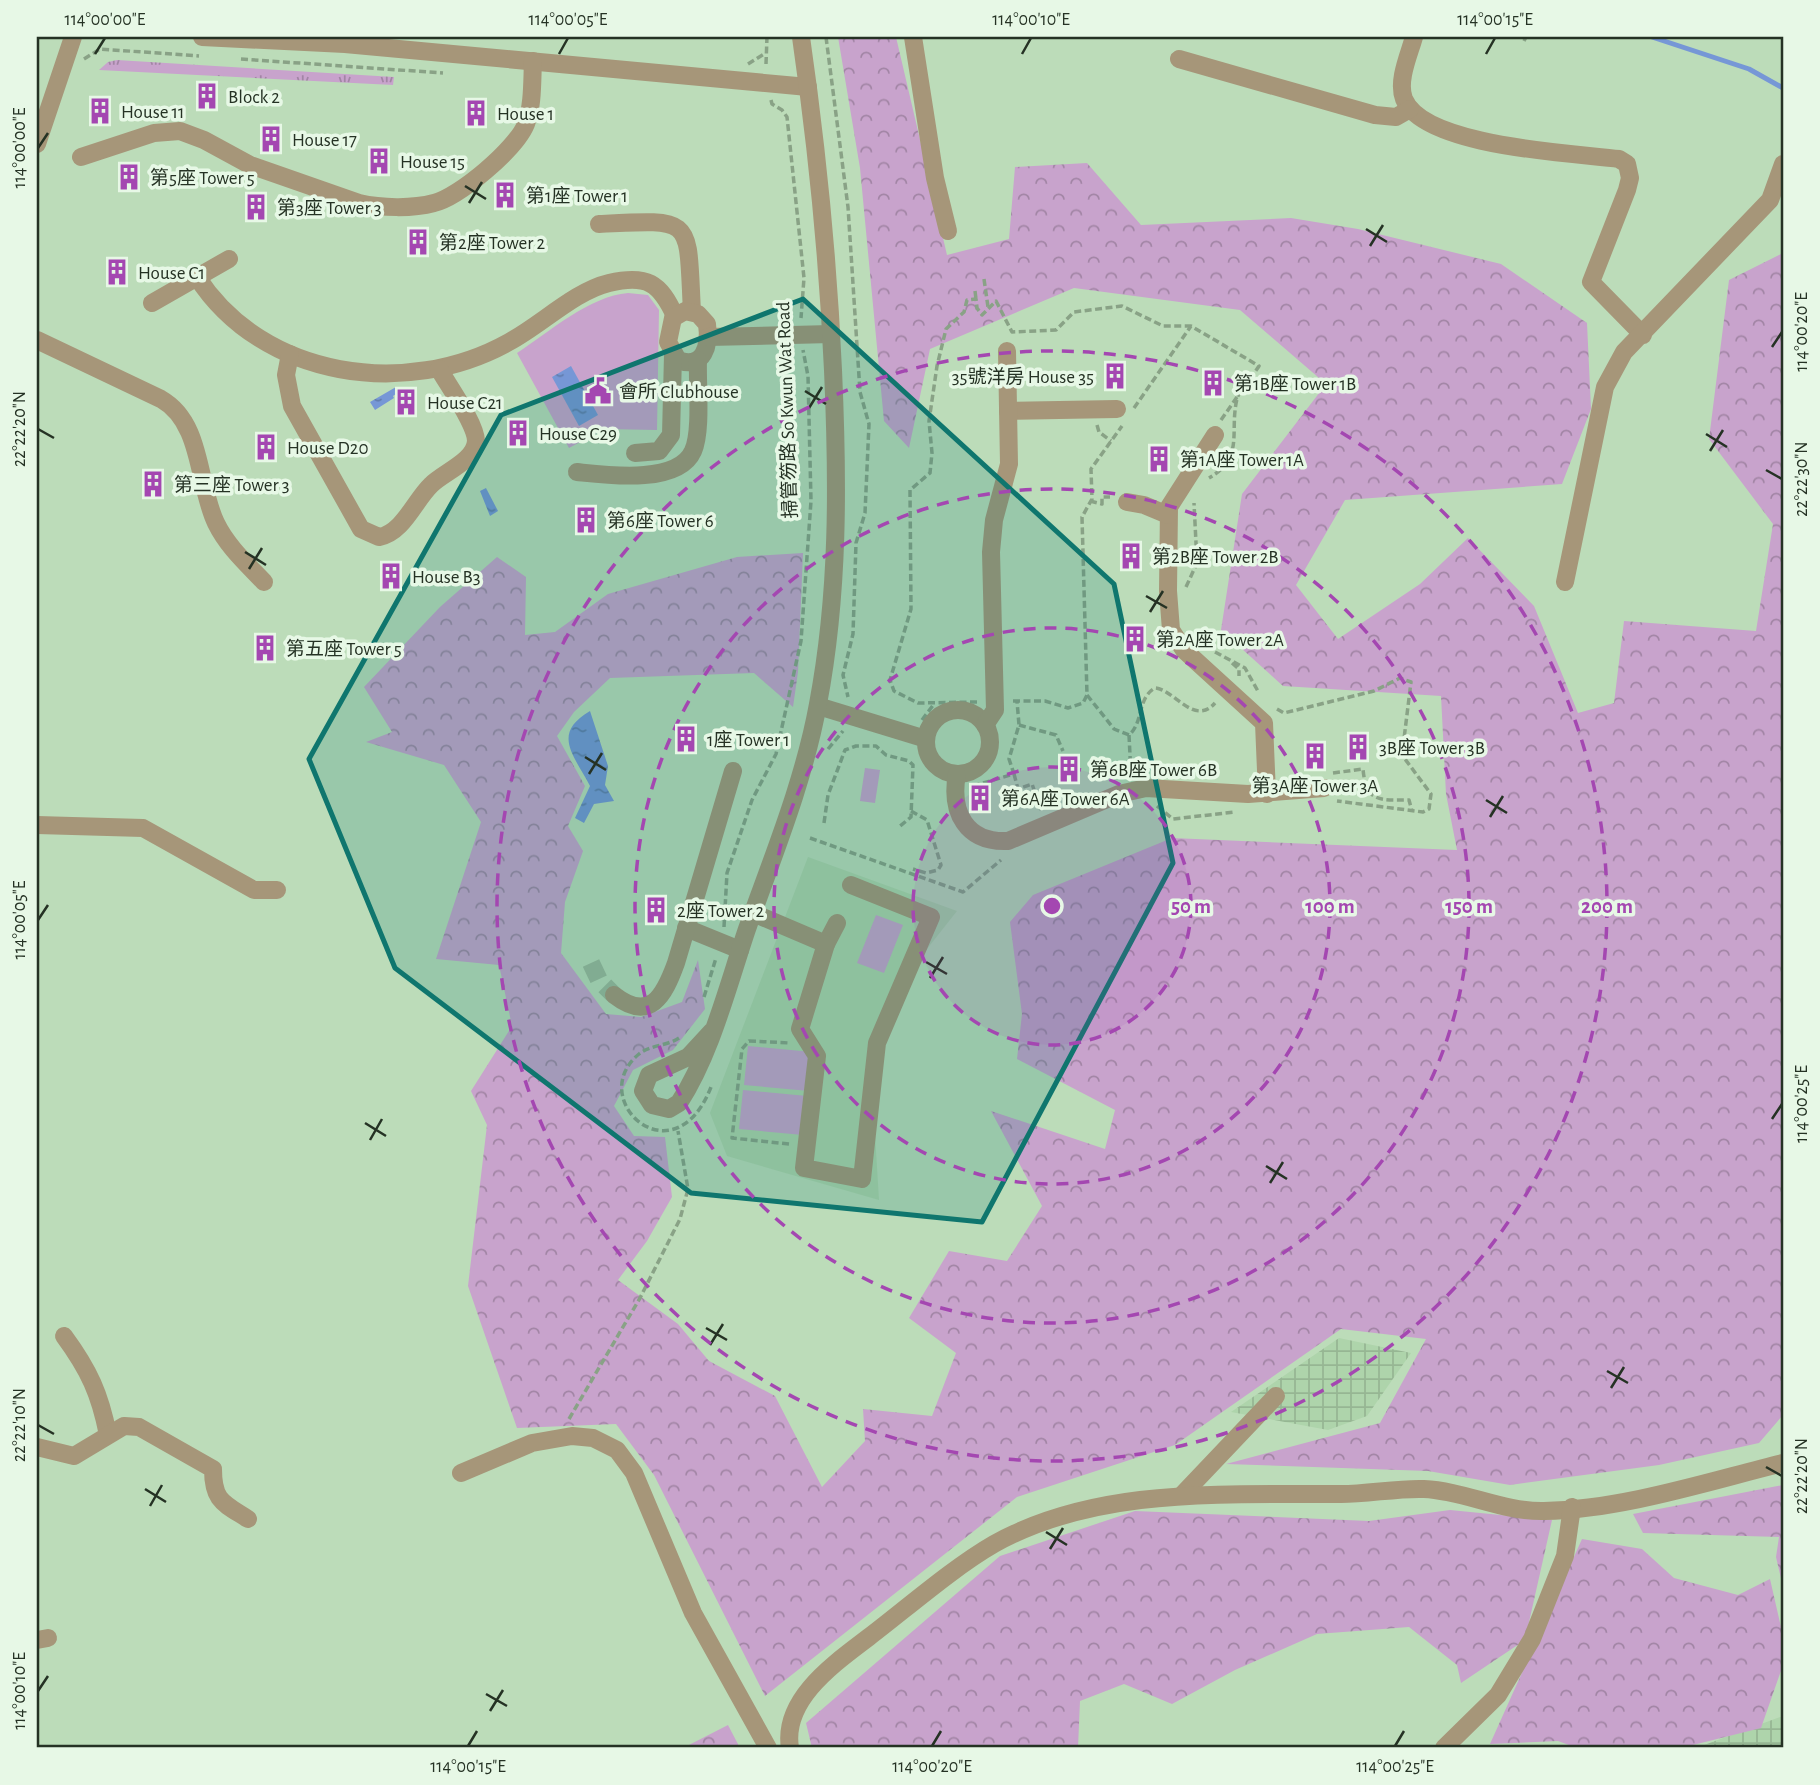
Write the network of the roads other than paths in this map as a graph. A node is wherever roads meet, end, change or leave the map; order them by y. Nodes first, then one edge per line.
1 (72, 37) edge
2 (202, 37) edge
3 (801, 37) edge
4 (913, 37) edge
5 (1414, 37) edge
6 (345, 41) edge
7 (1179, 59) dead end
8 (533, 61) junction
9 (808, 87) junction
10 (1410, 109) junction
11 (37, 144) edge
12 (81, 157) dead end
13 (1781, 176) edge
14 (599, 224) dead end
15 (948, 231) dead end
16 (229, 260) dead end
17 (197, 277) junction
18 (152, 303) dead end
19 (684, 314) junction
20 (831, 334) junction
21 (1643, 335) junction
22 (708, 337) junction
23 (37, 340) edge
24 (1007, 351) dead end
25 (290, 354) junction
26 (673, 355) junction
27 (698, 360) junction
28 (439, 369) junction
29 (1116, 409) dead end
30 (1008, 411) junction
31 (1215, 435) road end
32 (635, 453) dead end
33 (577, 472) dead end
34 (1127, 502) dead end
35 (1168, 515) junction
36 (264, 582) dead end
37 (1565, 582) dead end
38 (818, 706) junction
39 (985, 725) junction
40 (926, 739) junction
41 (733, 771) dead end
42 (955, 783) junction
43 (1267, 793) junction
44 (1328, 794) road end
45 (37, 825) edge
46 (851, 885) dead end
47 (277, 890) dead end
48 (753, 913) junction
49 (838, 923) dead end
50 (686, 928) junction
51 (827, 944) junction
52 (740, 950) junction
53 (614, 995) tunnel mouth
54 (712, 1031) junction
55 (64, 1336) dead end
56 (1276, 1396) dead end
57 (108, 1435) junction
58 (37, 1447) edge
59 (1783, 1463) edge
60 (461, 1473) dead end
61 (1182, 1495) junction
62 (1572, 1507) junction
63 (248, 1519) dead end
64 (767, 1744) edge
65 (789, 1744) edge
66 (1444, 1748) edge

1 - 11 street
2 - 6 street
3 - 9 street
4 - 15 street
5 - 10 street
6 - 8 street
7 - 10 street
8 - 9 street
8 - 12 street
9 - 20 street
10 - 21 street
13 - 21 street
14 - 19 street
16 - 17 street
17 - 18 street
17 - 25 street
19 - 22 street
19 - 26 street
19 - 28 street
20 - 22 street
20 - 38 street
21 - 37 street
22 - 27 street
23 - 36 street
24 - 30 street
25 - 28 street
25 - 28 street
26 - 27 street
26 - 32 street
27 - 33 street
29 - 30 street
30 - 39 street
31 - 35 street
34 - 35 street
35 - 43 street
38 - 40 street
38 - 48 street
39 - 40 street
39 - 42 street
40 - 42 street
41 - 50 street
42 - 43 street
43 - 44 street
45 - 47 street
46 - 51 street
48 - 51 street
48 - 52 street
49 - 51 street
50 - 52 street
50 - 53 street
52 - 54 street
54 - 54 street
55 - 57 street
56 - 61 street
57 - 58 street
57 - 63 street
59 - 62 street
60 - 64 street
61 - 62 street
61 - 65 street
62 - 66 street
64 - 65 street

